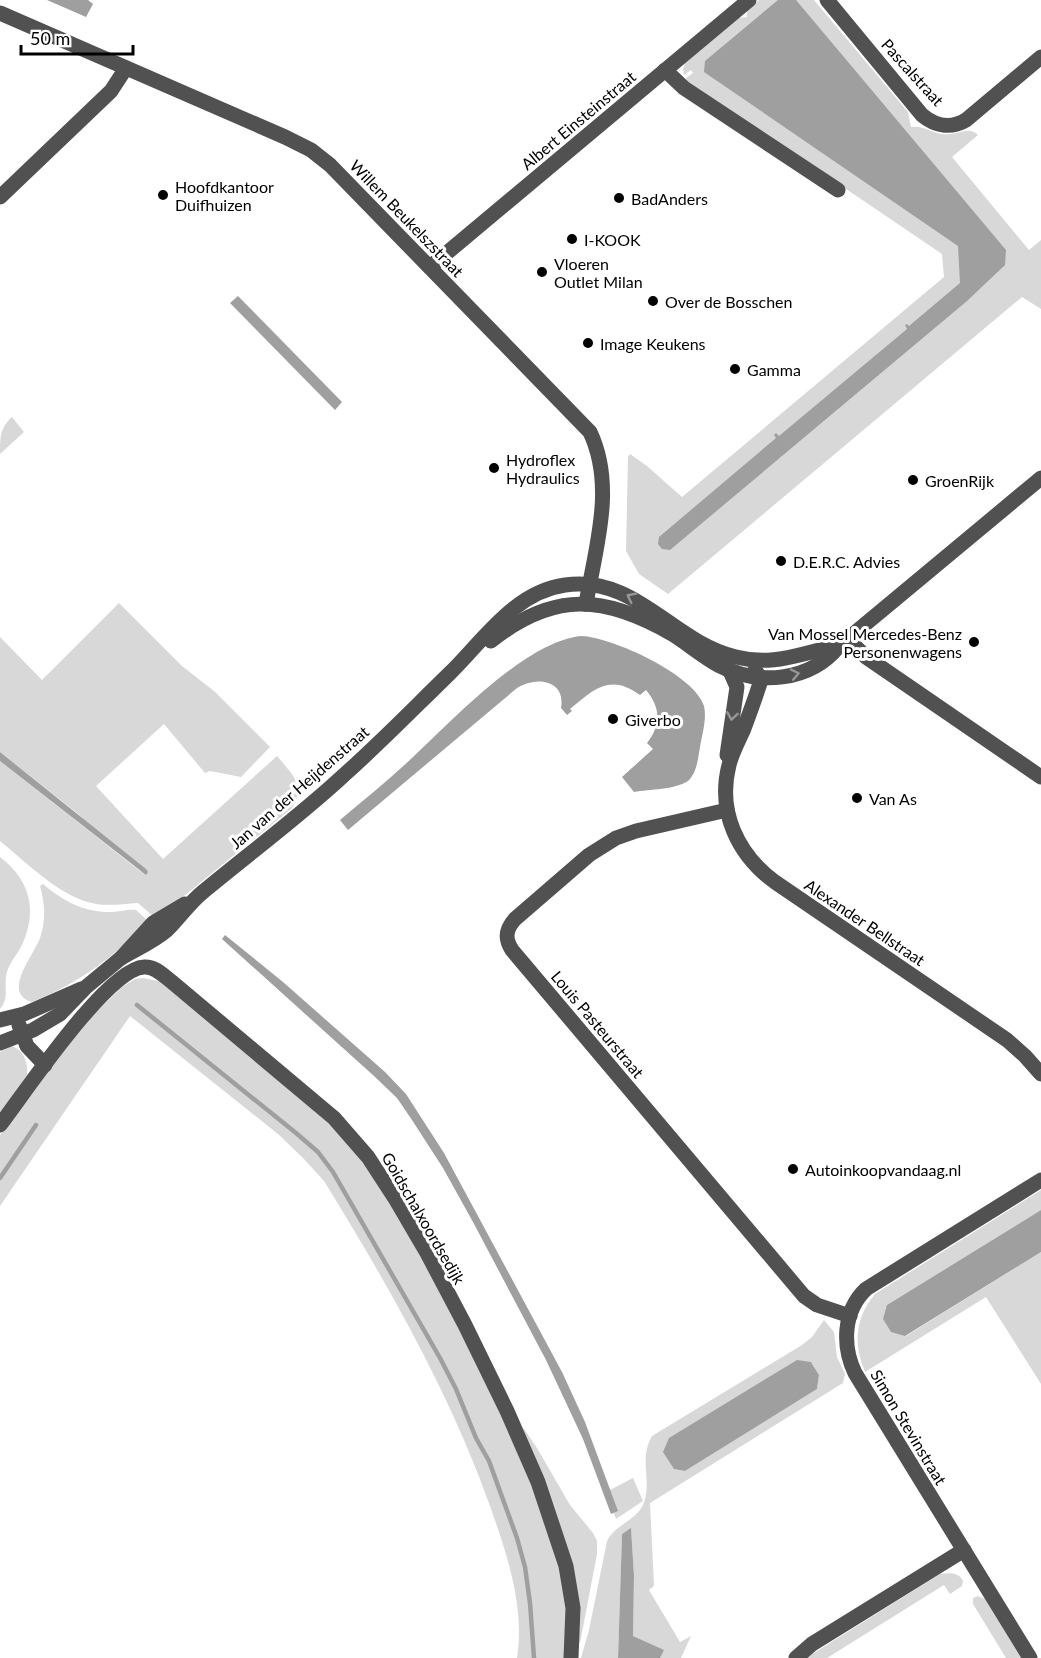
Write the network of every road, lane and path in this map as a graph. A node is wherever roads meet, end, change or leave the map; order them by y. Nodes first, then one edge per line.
1 (749, 0) edge
2 (827, 0) edge
3 (0, 13) edge
4 (1041, 57) edge
5 (126, 68) junction
6 (665, 70) junction
7 (838, 190) dead end
8 (0, 197) edge
9 (430, 267) junction
10 (1040, 482) edge
11 (589, 584) junction
12 (586, 604) junction
13 (843, 643) junction
14 (746, 659) junction
15 (729, 669) junction
16 (451, 672) junction
17 (760, 677) junction
18 (729, 764) junction
19 (1041, 777) edge
20 (727, 810) junction
21 (86, 987) junction
22 (16, 1016) junction
23 (0, 1020) edge
24 (22, 1035) junction
25 (0, 1043) edge
26 (45, 1065) junction
27 (1041, 1074) edge
28 (0, 1125) edge
29 (1041, 1180) edge
30 (850, 1316) junction
31 (964, 1550) junction
32 (571, 1658) edge
33 (796, 1658) edge
34 (1030, 1658) edge

1 - 6 street, Albert Einsteinstraat
2 - 4 street, Pascalstraat
3 - 5 street, Willem Beukelszstraat
5 - 8 street
5 - 9 street, Willem Beukelszstraat
6 - 7 street
6 - 9 street, Albert Einsteinstraat
9 - 11 street, Willem Beukelszstraat
10 - 13 street, Jan van der Heijdenstraat
11 - 12 street, Willem Beukelszstraat
14 -> 11 street, Jan van der Heijdenstraat
11 - 16 street, Jan van der Heijdenstraat
12 - 15 street, Jan van der Heijdenstraat
12 - 16 street, Jan van der Heijdenstraat
13 - 14 street, Jan van der Heijdenstraat
17 -> 13 street, Jan van der Heijdenstraat
13 - 19 street
14 - 17 street
15 - 17 street, Jan van der Heijdenstraat
15 -> 18 street, Alexander Bellstraat
16 - 21 street, Jan van der Heijdenstraat
17 - 18 street, Alexander Bellstraat
18 - 20 street, Alexander Bellstraat
20 - 27 street, Alexander Bellstraat
20 - 30 street, Louis Pasteurstraat
21 - 22 street, Jan van der Heijdenstraat
21 - 24 street, Jan van der Heijdenstraat
22 - 23 street, Jan van der Heijdenstraat
22 - 24 street
24 - 25 street, Jan van der Heijdenstraat
24 - 26 street
26 - 28 street, Goidschalxoordsedijk
26 - 32 street, Goidschalxoordsedijk
29 - 30 street
30 - 31 street, Simon Stevinstraat
31 - 33 street
31 - 34 street

